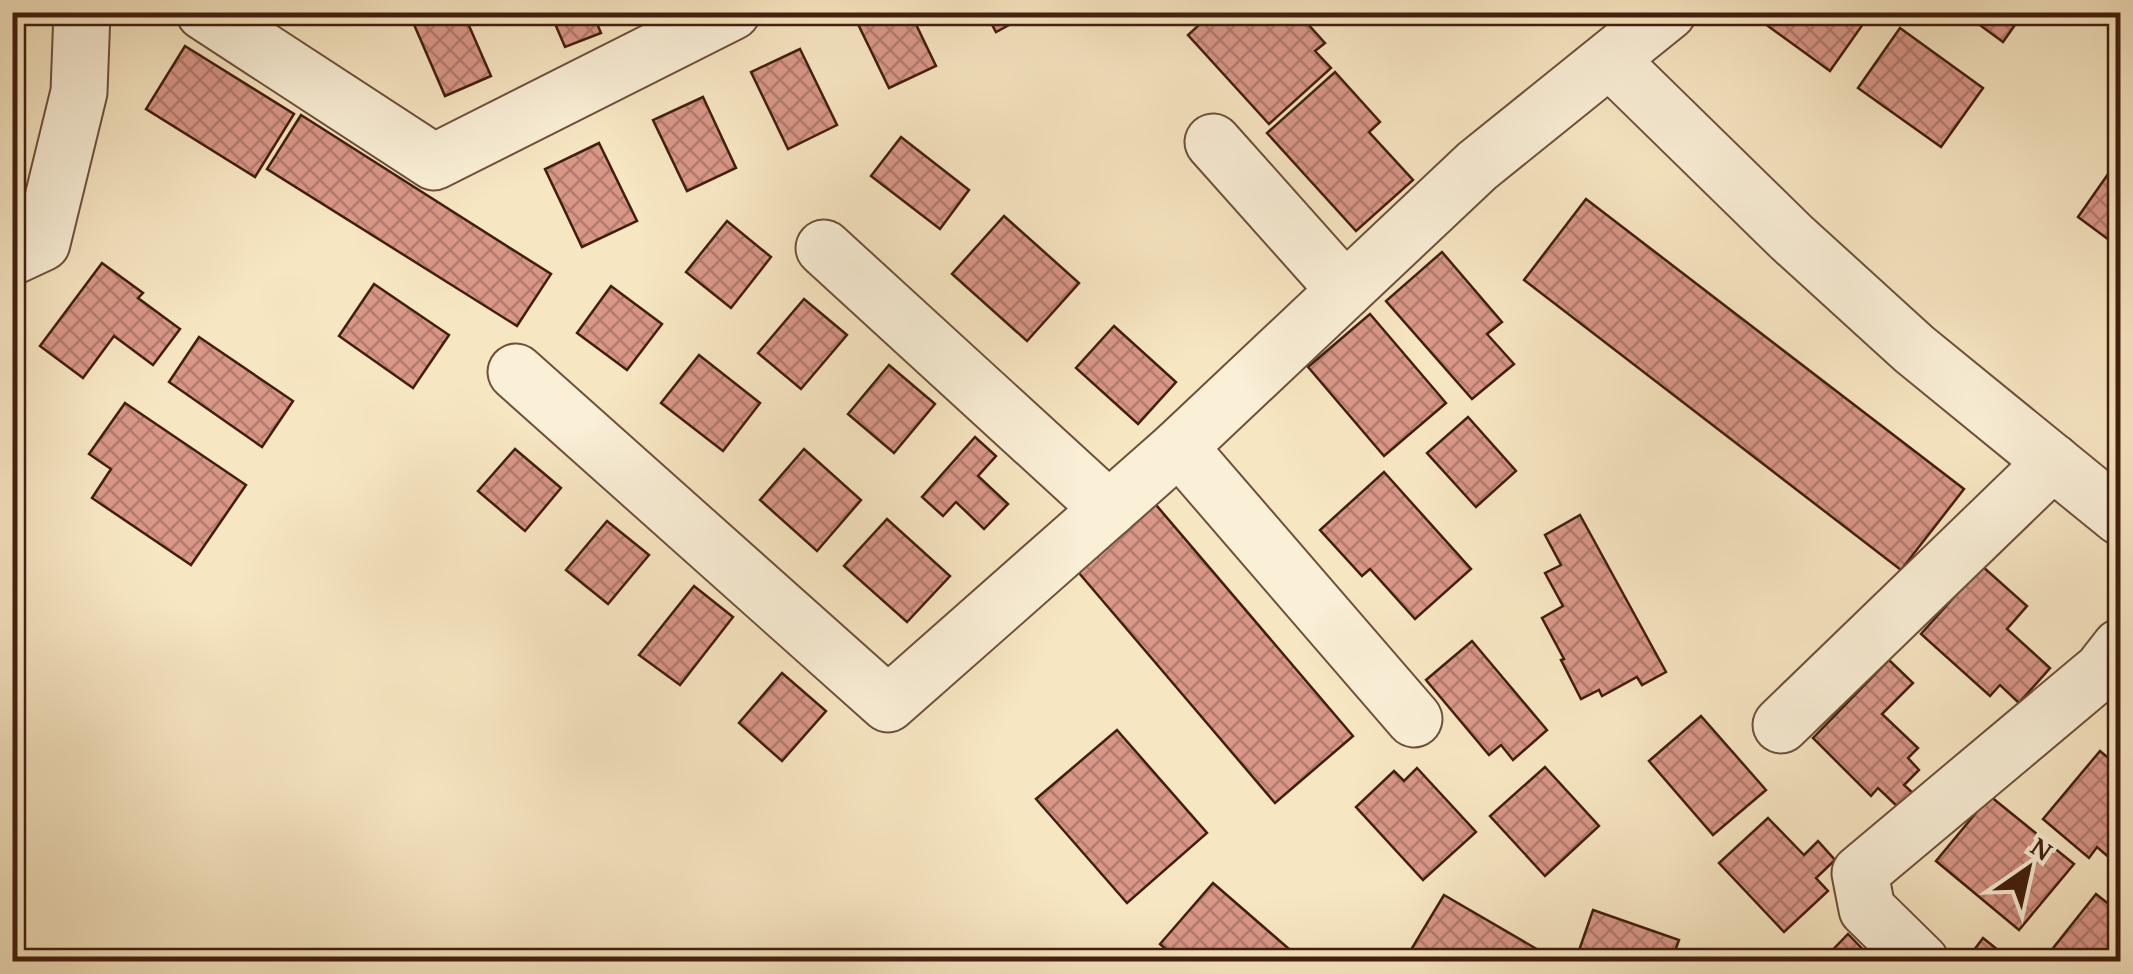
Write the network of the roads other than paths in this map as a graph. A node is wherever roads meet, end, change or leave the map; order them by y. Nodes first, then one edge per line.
1 (82, 12) edge
2 (204, 12) edge
3 (732, 12) edge
4 (1668, 12) edge
5 (1610, 60) junction
6 (1213, 142) dead end
7 (824, 248) dead end
8 (12, 257) edge
9 (1345, 290) junction
10 (516, 372) dead end
11 (1178, 446) junction
12 (2053, 462) junction
13 (1108, 509) junction
14 (2120, 517) edge
15 (2120, 648) edge
16 (1414, 720) dead end
17 (1781, 726) dead end
18 (1920, 962) edge

1 - 8 street
2 - 3 street
4 - 5 street
5 - 9 street
5 - 12 street
6 - 9 street
7 - 13 street
9 - 11 street
10 - 13 street
11 - 13 street
11 - 16 street
12 - 14 street
12 - 17 street
15 - 18 street

